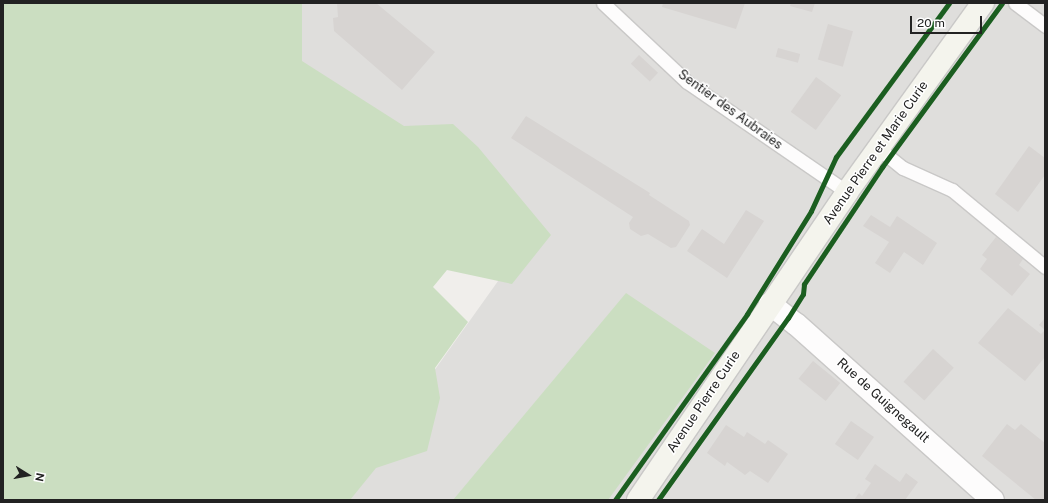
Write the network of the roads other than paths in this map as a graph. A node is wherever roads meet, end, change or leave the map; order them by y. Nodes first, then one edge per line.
1 (602, 3) edge
2 (984, 3) edge
3 (1015, 3) edge
4 (1045, 26) edge
5 (878, 148) junction
6 (847, 192) junction
7 (1045, 267) edge
8 (770, 304) junction
9 (638, 500) edge
10 (993, 500) edge

1 - 6 lane, Sentier des Aubraies
2 - 5 main road, Avenue Pierre et Marie Curie
3 - 4 lane
5 - 6 main road, Avenue Pierre et Marie Curie
5 - 7 lane
6 - 8 main road, Avenue Pierre et Marie Curie
8 - 9 main road, Avenue Pierre Curie
8 - 10 street, Rue de Guignegault

